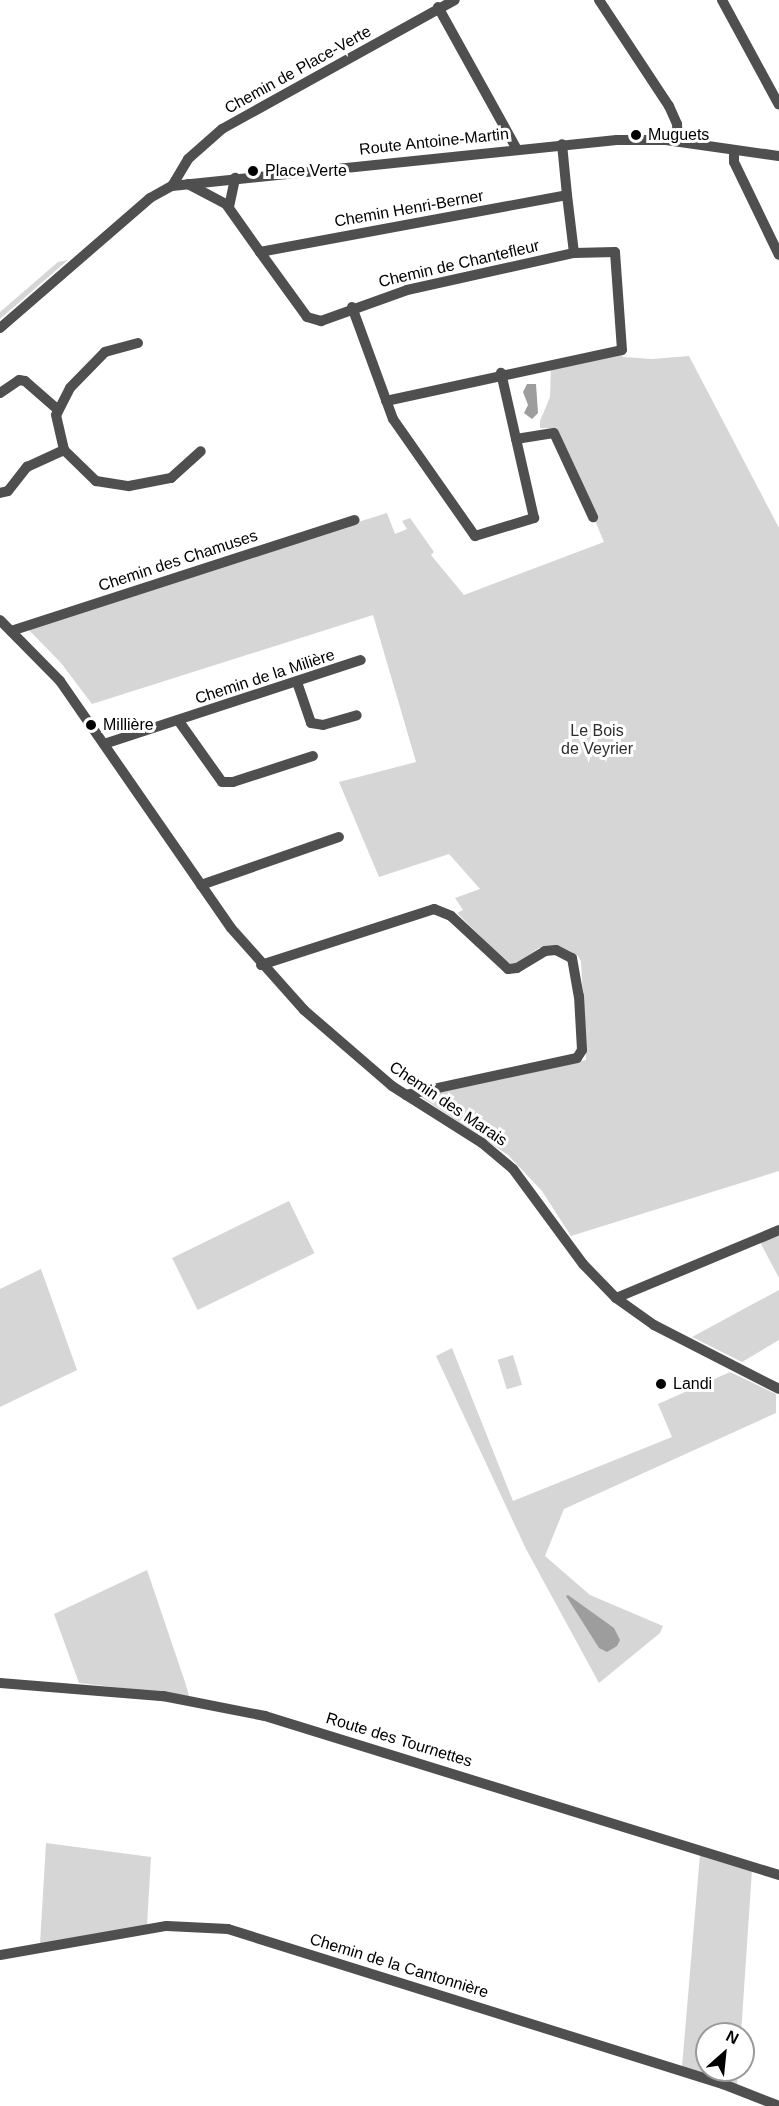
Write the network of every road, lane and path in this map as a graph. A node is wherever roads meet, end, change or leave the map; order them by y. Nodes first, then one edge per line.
1 (455, 0) edge
2 (599, 0) edge
3 (722, 0) edge
4 (438, 7) junction
5 (779, 105) edge
6 (678, 141) junction
7 (562, 144) junction
8 (516, 148) junction
9 (734, 150) junction
10 (779, 156) edge
11 (235, 178) junction
12 (188, 184) junction
13 (172, 186) junction
14 (567, 195) junction
15 (228, 207) junction
16 (260, 252) junction
17 (574, 253) junction
18 (779, 255) edge
19 (352, 307) junction
20 (0, 328) edge
21 (138, 343) dead end
22 (501, 374) junction
23 (0, 393) edge
24 (386, 401) junction
25 (57, 409) junction
26 (516, 439) junction
27 (64, 450) junction
28 (201, 450) dead end
29 (0, 493) edge
30 (593, 518) dead end
31 (354, 520) dead end
32 (0, 620) edge
33 (10, 631) junction
34 (361, 660) dead end
35 (297, 682) junction
36 (357, 715) dead end
37 (178, 720) junction
38 (104, 744) junction
39 (313, 756) dead end
40 (339, 837) dead end
41 (201, 885) junction
42 (261, 965) junction
43 (406, 1095) junction
44 (779, 1230) edge
45 (616, 1298) junction
46 (779, 1389) edge
47 (0, 1683) edge
48 (779, 1875) edge
49 (0, 1955) edge
50 (779, 2106) edge

1 - 4 street, Chemin de Place-Verte
2 - 6 street
3 - 5 street
4 - 8 street
4 - 13 street, Chemin de Place-Verte
6 - 7 street, Route Antoine-Martin
6 - 9 street, Route Antoine-Martin
7 - 8 street, Route Antoine-Martin
7 - 14 street
8 - 11 street, Route Antoine-Martin
9 - 10 street, Route Antoine-Martin
9 - 18 street
11 - 12 street, Route Antoine-Martin
11 - 15 street
12 - 13 street, Route Antoine-Martin
12 - 15 street
13 - 20 street, Route Antoine-Martin
14 - 16 street, Chemin Henri-Berner
14 - 17 street
15 - 16 street
16 - 19 street, Chemin de Chantefleur
17 - 19 street, Chemin de Chantefleur
17 - 22 street, Chemin de Chantefleur
19 - 24 street
21 - 25 street
22 - 24 street, Chemin de Chantefleur
22 - 26 street
23 - 25 street
24 - 26 street
25 - 27 street
26 - 30 street
27 - 28 street
27 - 29 street
31 - 33 street, Chemin des Chamuses
32 - 33 street, Chemin des Marais
33 - 38 street, Chemin des Marais
34 - 35 street, Chemin de la Milière
35 - 36 street
35 - 37 street, Chemin de la Milière
37 - 38 street, Chemin de la Milière
37 - 39 street, Chemin de la Milière
38 - 41 street, Chemin des Marais
40 - 41 street
41 - 42 street, Chemin des Marais
42 - 43 street, Chemin des Marais
42 - 43 street
43 - 45 street, Chemin des Marais
44 - 45 street
45 - 46 street, Chemin des Marais
47 - 48 street, Route des Tournettes
49 - 50 street, Chemin de la Cantonnière

